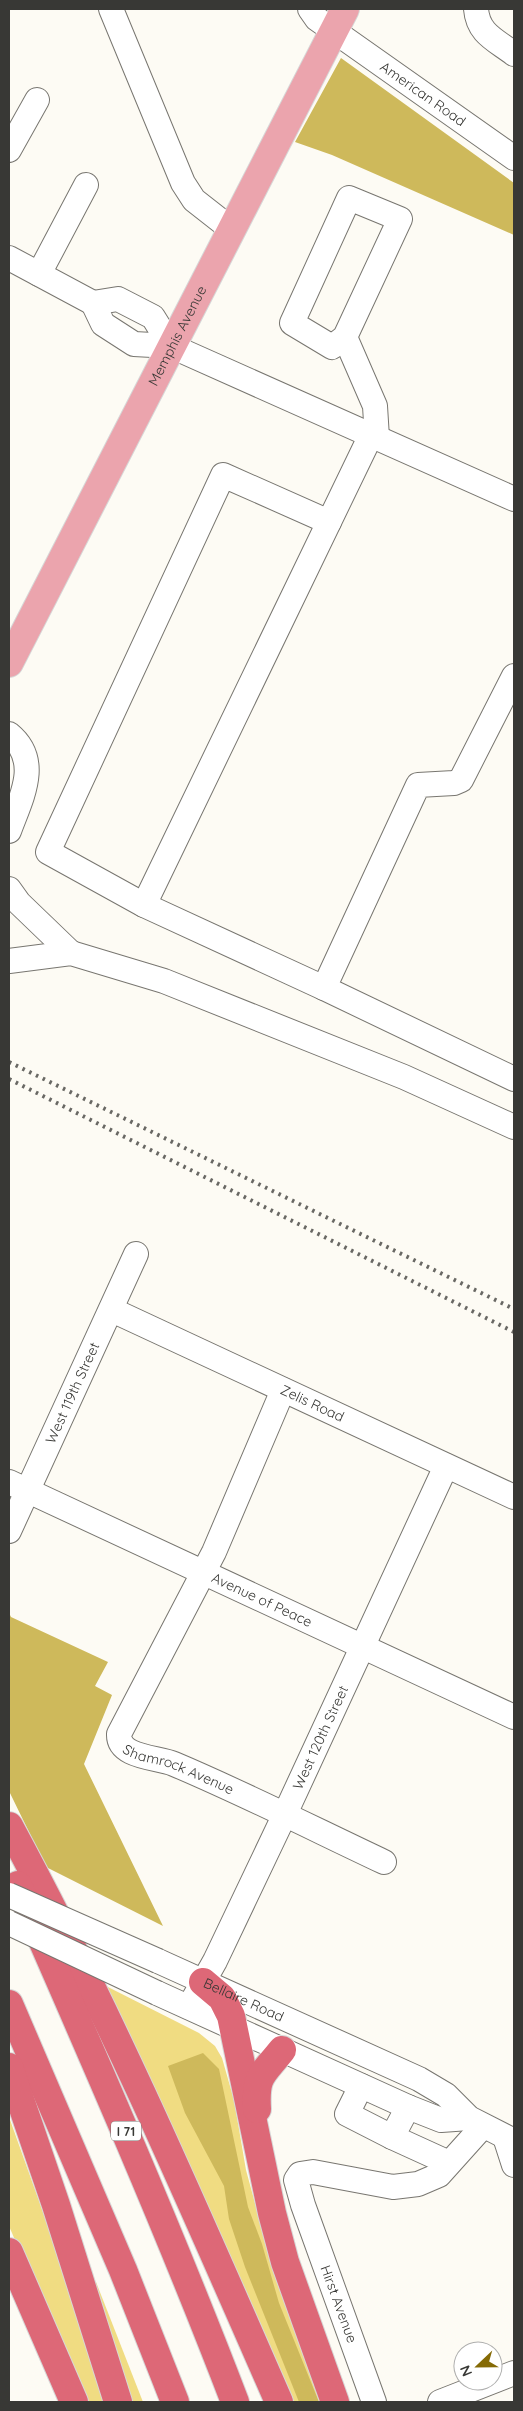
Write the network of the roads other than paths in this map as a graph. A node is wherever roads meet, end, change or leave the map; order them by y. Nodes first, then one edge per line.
1 (111, 9) edge
2 (310, 9) edge
3 (476, 9) edge
4 (339, 20) edge
5 (514, 54) edge
6 (37, 100) dead end
7 (9, 150) edge
8 (514, 158) edge
9 (86, 185) dead end
10 (231, 229) junction
11 (9, 258) edge
12 (39, 274) junction
13 (93, 303) junction
14 (345, 337) junction
15 (171, 346) junction
16 (374, 436) junction
17 (514, 499) edge
18 (329, 522) junction
19 (9, 663) edge
20 (514, 676) edge
21 (9, 734) edge
22 (9, 831) edge
23 (9, 889) edge
24 (144, 905) junction
25 (71, 954) junction
26 (9, 961) edge
27 (324, 988) junction
28 (514, 1078) edge
29 (514, 1127) edge
30 (136, 1254) dead end
31 (112, 1310) junction
32 (283, 1390) junction
33 (446, 1466) junction
34 (18, 1486) edge
35 (514, 1497) edge
36 (9, 1531) edge
37 (203, 1574) junction
38 (361, 1647) junction
39 (514, 1717) edge
40 (285, 1814) junction
41 (9, 1826) edge
42 (384, 1862) dead end
43 (9, 1864) edge
44 (9, 1895) edge
45 (9, 1923) edge
46 (203, 1982) junction
47 (9, 2004) edge
48 (189, 2007) junction
49 (235, 2028) junction
50 (282, 2050) junction
51 (9, 2067) edge
52 (361, 2086) junction
53 (408, 2107) junction
54 (476, 2122) junction
55 (392, 2136) junction
56 (509, 2139) edge
57 (258, 2148) junction
58 (449, 2163) junction
59 (514, 2166) edge
60 (9, 2252) edge
61 (514, 2374) edge
62 (74, 2402) edge
63 (118, 2402) edge
64 (175, 2402) edge
65 (235, 2402) edge
66 (279, 2402) edge
67 (335, 2402) edge
68 (374, 2402) edge
69 (440, 2402) edge

1 - 10 street
2 - 4 street, American Road
3 - 5 street
4 - 8 street, American Road
4 - 10 main road, Memphis Avenue
6 - 7 street
9 - 12 street
10 - 15 main road, Memphis Avenue
11 - 12 street
12 - 13 street
13 - 15 street
13 - 15 street
14 - 14 street
14 - 16 street
15 - 16 street
15 - 19 main road, Memphis Avenue
16 - 17 street
16 - 18 street
18 - 24 street
18 - 24 street
20 - 27 street
21 - 22 street
23 - 25 street
24 - 27 street
25 - 26 street
25 - 29 street
27 - 28 street
30 - 31 street, West 119th Street
31 - 32 street, Zelis Road
31 - 34 street, West 119th Street
32 - 33 street, Zelis Road
32 - 37 street
33 - 35 street, Zelis Road
33 - 38 street, West 120th Street
34 - 36 street, West 119th Street
34 - 37 street, Avenue of Peace
37 - 38 street, Avenue of Peace
37 - 40 street, Shamrock Avenue
38 - 39 street, Avenue of Peace
38 - 40 street, West 120th Street
40 - 42 street, Shamrock Avenue
40 - 46 street, West 120th Street
41 - 66 highway
43 - 65 highway, I 71
44 - 46 street, Bellaire Road, bridge
45 - 48 street, Bellaire Road, bridge
46 - 48 street, West 120th Street
46 - 49 highway
46 - 54 street, Bellaire Road
47 - 64 highway
48 - 49 street, Bellaire Road
49 - 50 street, Bellaire Road
49 - 57 highway
50 - 52 street, Bellaire Road
50 - 57 highway
51 - 63 highway
52 - 53 street, Bellaire Road
52 - 55 street
53 - 54 street, Bellaire Road
53 - 55 street
54 - 56 street, Bellaire Road
54 - 58 street, Hirst Avenue
55 - 58 street
56 - 59 street
57 - 67 highway
58 - 68 street, Hirst Avenue
60 - 62 highway
61 - 69 street

